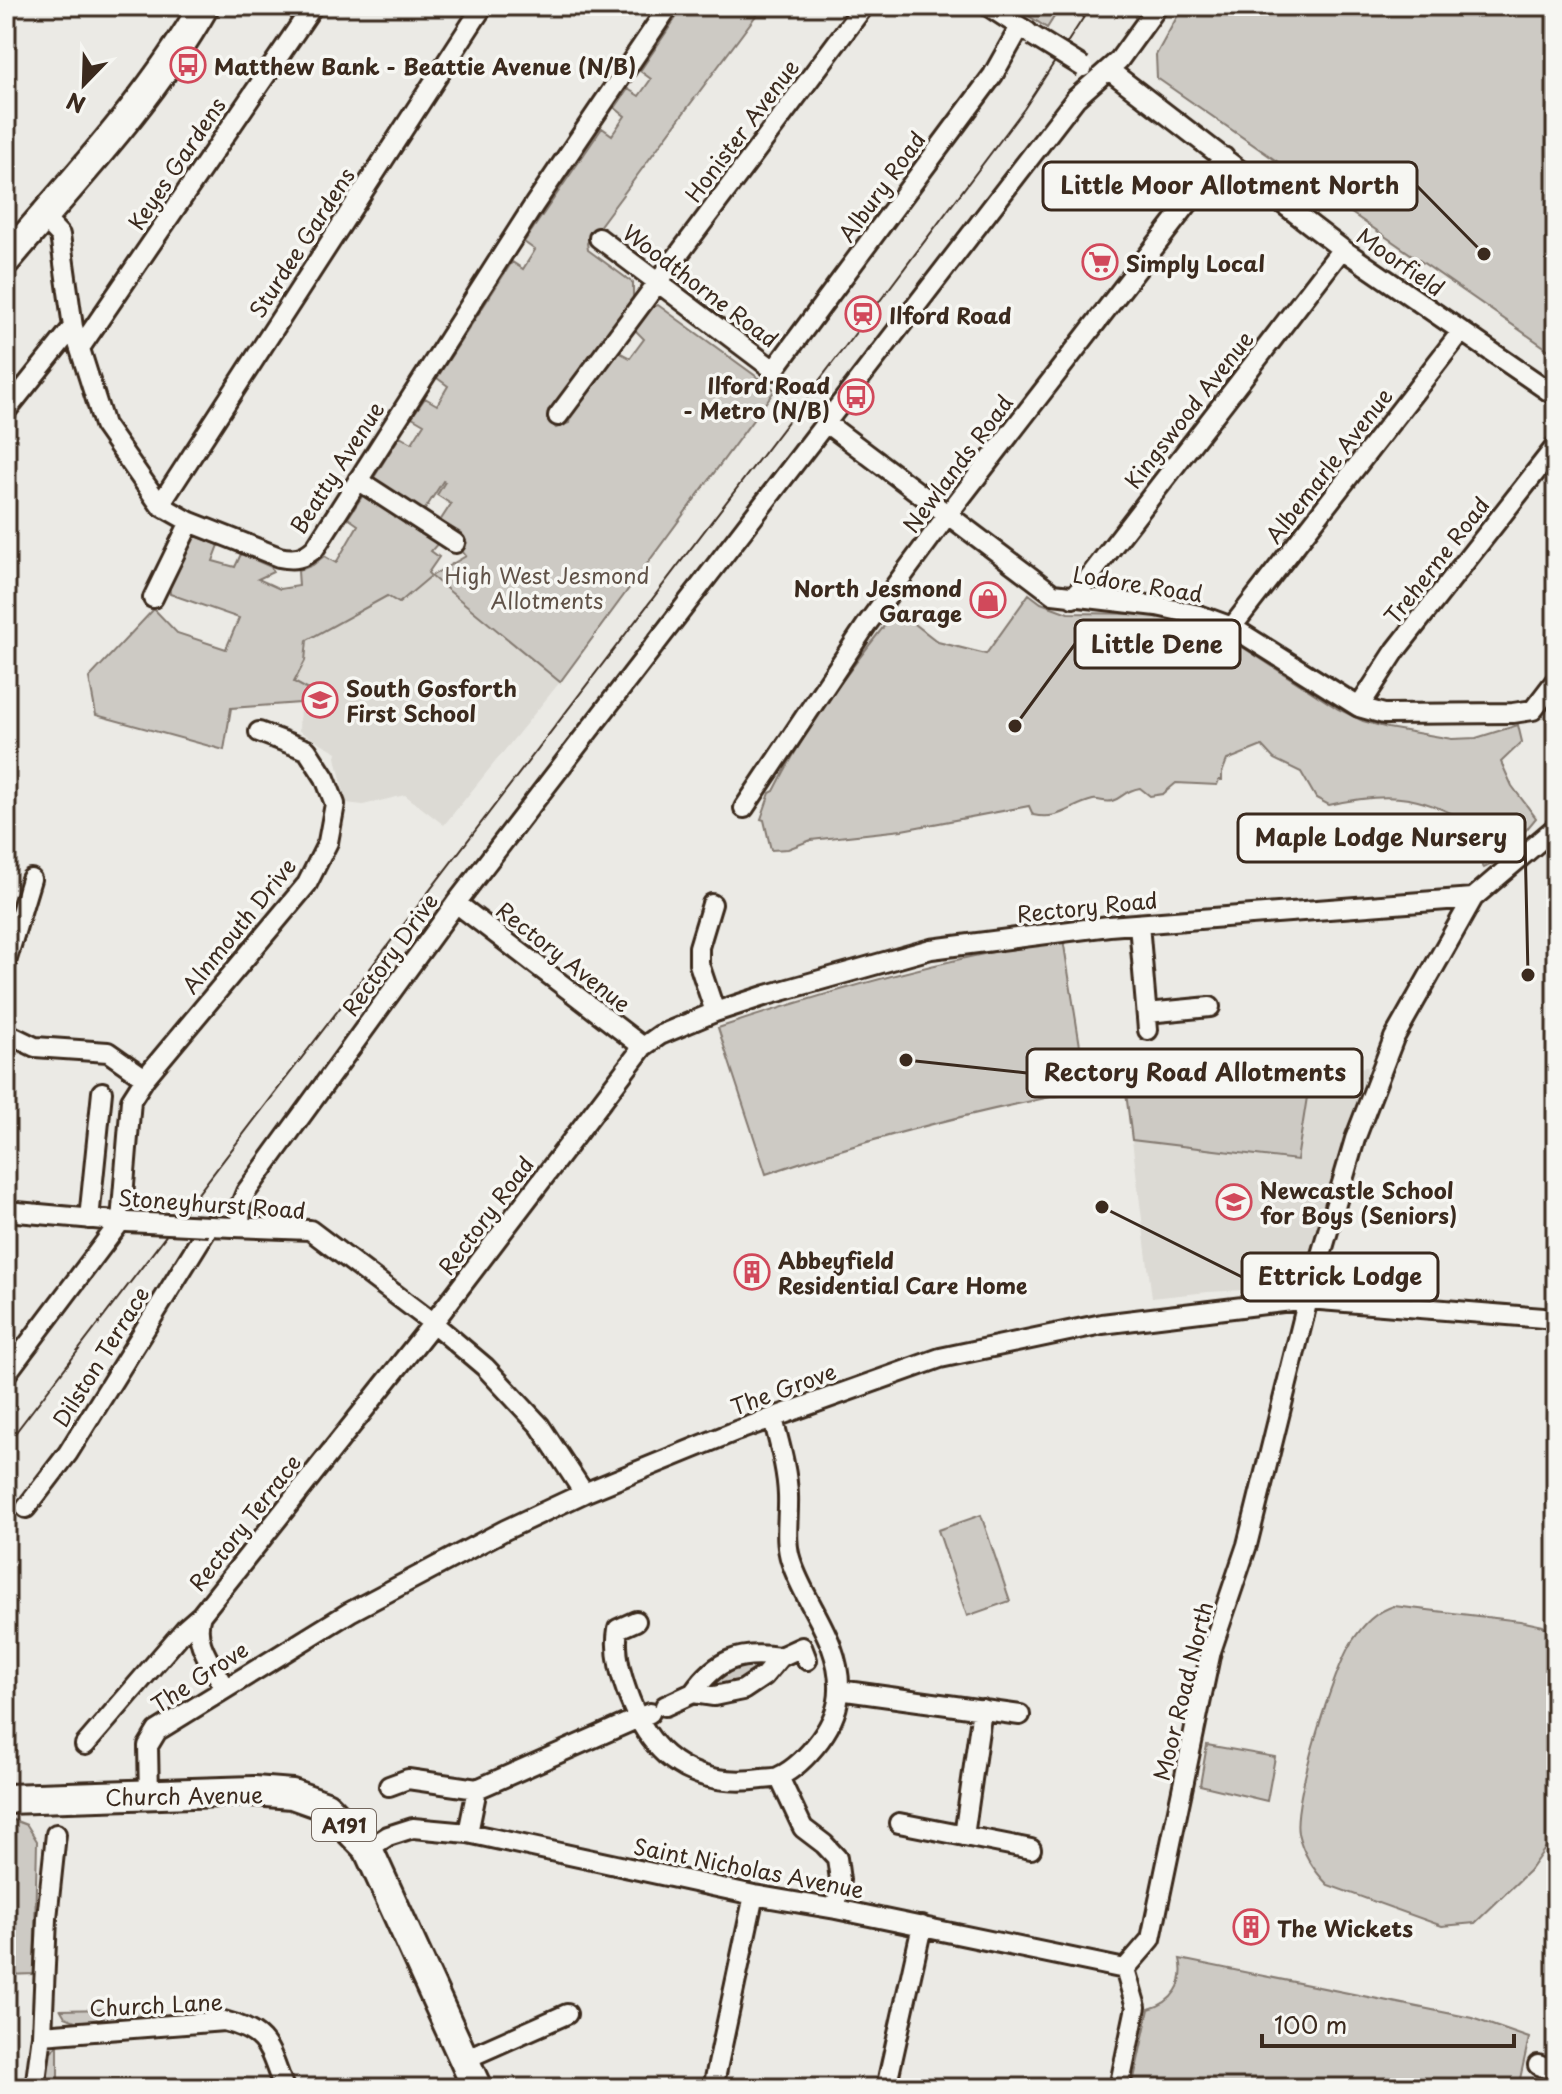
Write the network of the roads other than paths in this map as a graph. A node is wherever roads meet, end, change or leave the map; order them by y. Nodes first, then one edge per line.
1 (204, 6) edge
2 (313, 6) edge
3 (483, 6) edge
4 (669, 6) edge
5 (864, 6) edge
6 (988, 6) edge
7 (1158, 6) edge
8 (1026, 31) junction
9 (1105, 74) junction
10 (1224, 157) junction
11 (43, 217) junction
12 (599, 238) dead end
13 (1342, 249) junction
14 (6, 260) edge
15 (656, 283) junction
16 (73, 327) junction
17 (1461, 332) junction
18 (80, 348) junction
19 (774, 370) joint
20 (1556, 396) edge
21 (6, 411) edge
22 (558, 416) dead end
23 (826, 423) junction
24 (1556, 446) edge
25 (358, 480) junction
26 (160, 505) junction
27 (948, 514) junction
28 (190, 522) junction
29 (455, 543) dead end
30 (153, 598) dead end
31 (1073, 598) junction
32 (1232, 627) junction
33 (1556, 680) edge
34 (1359, 707) junction
35 (259, 732) dead end
36 (744, 808) dead end
37 (1556, 827) edge
38 (31, 879) dead end
39 (1473, 898) junction
40 (456, 903) junction
41 (712, 904) dead end
42 (1139, 924) junction
43 (6, 962) edge
44 (1210, 1007) dead end
45 (715, 1012) junction
46 (6, 1033) edge
47 (643, 1047) junction
48 (145, 1078) junction
49 (102, 1092) dead end
50 (6, 1211) edge
51 (89, 1219) junction
52 (124, 1222) junction
53 (209, 1226) junction
54 (240, 1227) junction
55 (1308, 1299) junction
56 (1556, 1319) edge
57 (433, 1323) junction
58 (6, 1374) edge
59 (773, 1418) junction
60 (584, 1493) junction
61 (26, 1508) dead end
62 (201, 1615) junction
63 (636, 1621) dead end
64 (828, 1636) junction
65 (812, 1653) junction
66 (780, 1657) junction
67 (224, 1687) junction
68 (839, 1690) junction
69 (693, 1693) junction
70 (982, 1709) junction
71 (651, 1712) junction
72 (1020, 1715) dead end
73 (85, 1745) dead end
74 (779, 1777) junction
75 (389, 1786) dead end
76 (477, 1789) junction
77 (149, 1795) junction
78 (6, 1799) edge
79 (899, 1823) dead end
80 (468, 1833) junction
81 (56, 1834) dead end
82 (964, 1836) junction
83 (368, 1849) junction
84 (1031, 1849) dead end
85 (754, 1895) junction
86 (836, 1909) junction
87 (922, 1926) junction
88 (1125, 1969) junction
89 (567, 2014) dead end
90 (42, 2035) junction
91 (465, 2059) junction
92 (1538, 2065) dead end
93 (1556, 2072) edge
94 (35, 2088) edge
95 (284, 2088) edge
96 (477, 2088) edge
97 (713, 2088) edge
98 (886, 2088) edge
99 (1119, 2088) edge

1 - 11 main road
2 - 18 street, Keyes Gardens
3 - 26 street, Sturdee Gardens
4 - 25 street, Beatty Avenue
5 - 15 street, Honister Avenue
6 - 8 street, Moorfield
7 - 9 street
8 - 9 street, Moorfield, bridge
8 - 19 street, Albury Road
9 - 10 street, Moorfield
9 - 23 street
10 - 13 street, Moorfield
10 - 27 street, Newlands Road
11 - 14 main road
11 - 16 street, Beatty Avenue
12 - 15 street, Woodthorne Road
13 - 17 street, Moorfield
13 - 31 street, Kingswood Avenue
15 - 19 street, Woodthorne Road
15 - 22 street, Honister Avenue
16 - 18 street, Beatty Avenue
16 - 21 street
17 - 20 street, Moorfield
17 - 32 street, Albemarle Avenue
18 - 26 street, Beatty Avenue
23 - 27 street, Lodore Road
23 - 40 street, Rectory Drive
24 - 34 street, Treherne Road
25 - 28 street, Beatty Avenue
25 - 29 street
26 - 28 street, Beatty Avenue
27 - 31 street, Lodore Road
27 - 36 street, Newlands Road
28 - 30 street
31 - 32 street, Lodore Road
32 - 34 street, Lodore Road
33 - 34 street, Lodore Road
35 - 48 street, Alnmouth Drive
37 - 39 street
38 - 43 street
39 - 42 street, Rectory Road
39 - 55 street, Moor Road North
40 - 47 street, Rectory Avenue
40 - 54 street, Rectory Drive
41 - 45 street
42 - 44 street
42 - 45 street, Rectory Road
45 - 47 street, Rectory Road
46 - 48 street
47 - 57 street, Rectory Road
48 - 52 street, Alnmouth Drive
49 - 51 street
50 - 51 street, Stoneyhurst Road
51 - 52 street, Stoneyhurst Road
52 - 53 street, Stoneyhurst Road, bridge
52 - 58 street
53 - 54 street, Stoneyhurst Road
53 - 61 street, Dilston Terrace
54 - 57 street, Stoneyhurst Road
55 - 56 street, The Grove
55 - 59 street, The Grove
55 - 88 street, Moor Road North
57 - 60 street, Stoneyhurst Road
57 - 62 street, Rectory Terrace
59 - 60 street, The Grove
59 - 64 street
60 - 67 street, The Grove
62 - 67 street
62 - 73 street, Rectory Terrace
63 - 71 street
64 - 65 street
64 - 65 street
65 - 66 street
65 - 68 street
66 - 69 street
66 - 69 street
67 - 77 street, The Grove
68 - 70 street
68 - 74 street
69 - 71 street
70 - 72 street
70 - 82 street
71 - 74 street
71 - 76 street
74 - 86 street
75 - 76 street
76 - 80 street
77 - 78 main road, Church Avenue / A191
77 - 83 main road, Church Avenue / A191
79 - 82 street
80 - 83 street, Saint Nicholas Avenue
80 - 85 street, Saint Nicholas Avenue
81 - 90 street
82 - 84 street
83 - 91 main road, Church Avenue / A191
85 - 86 street, Saint Nicholas Avenue
85 - 97 street
86 - 87 street, Saint Nicholas Avenue
87 - 88 street, Saint Nicholas Avenue
87 - 98 street
88 - 99 street
89 - 91 street
90 - 94 street
90 - 95 street, Church Lane
91 - 96 main road, Church Avenue / A191
92 - 93 street

